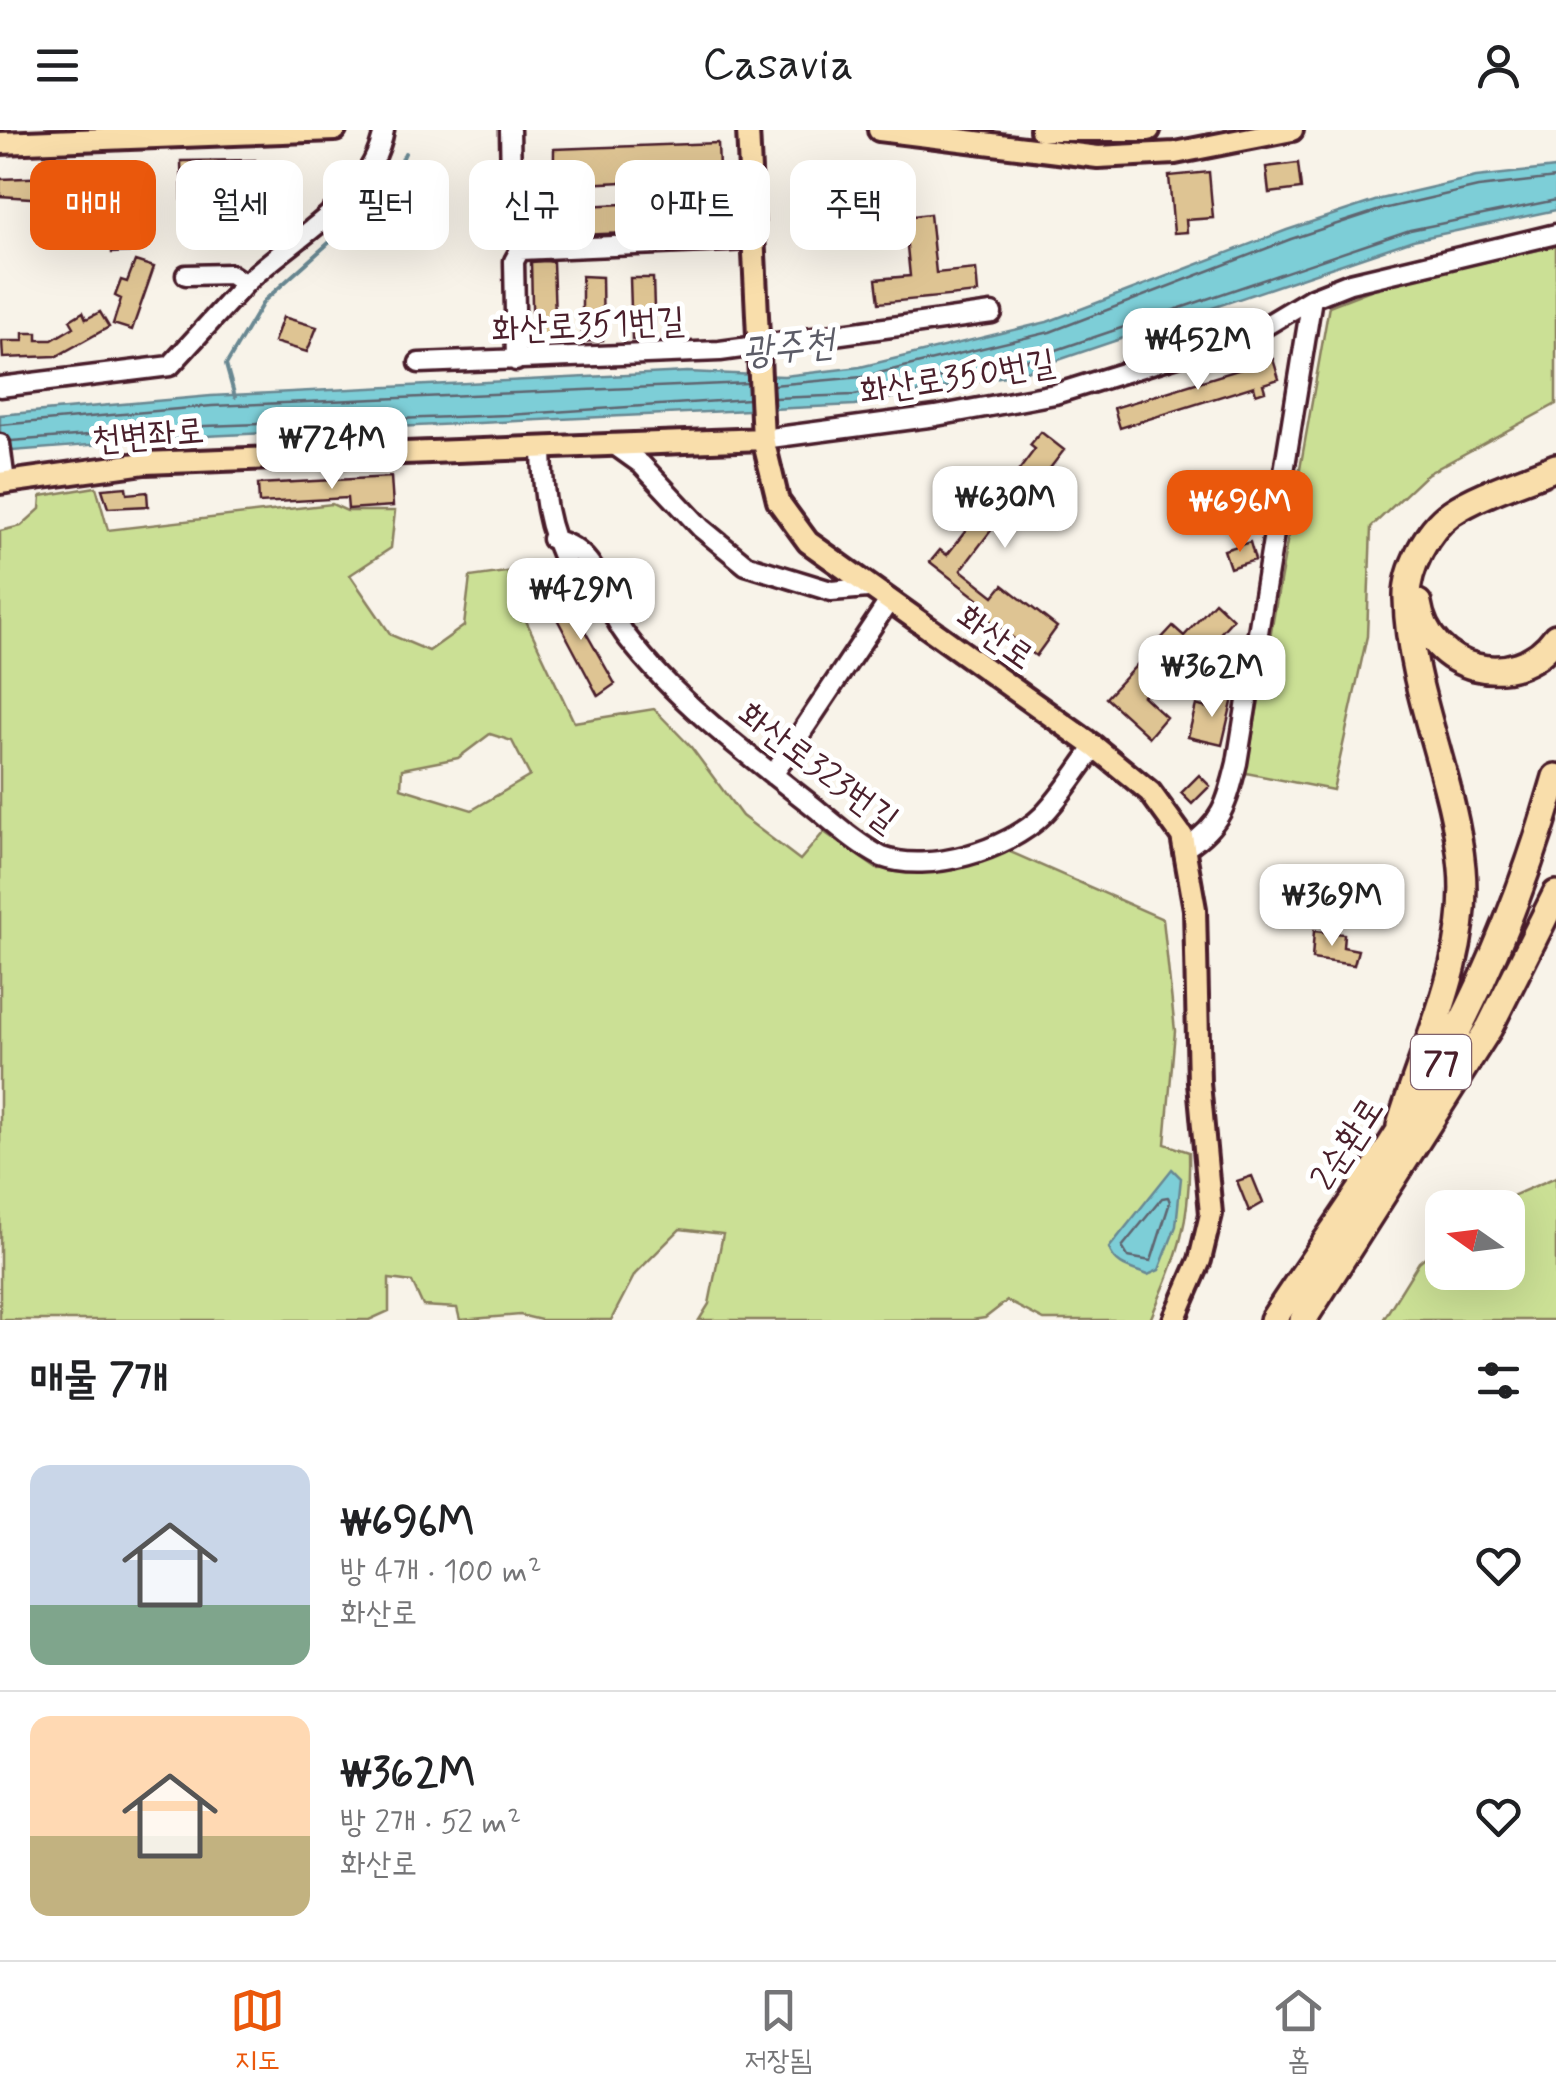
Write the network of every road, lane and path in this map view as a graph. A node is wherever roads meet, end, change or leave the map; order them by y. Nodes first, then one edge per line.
1 (334, 130) edge
2 (384, 130) edge
3 (510, 130) edge
4 (748, 130) edge
5 (880, 130) edge
6 (1042, 130) edge
7 (1150, 130) edge
8 (1292, 130) edge
9 (0, 143) edge
10 (511, 160) edge
11 (749, 160) edge
12 (1556, 234) edge
13 (520, 250) edge
14 (753, 250) edge
15 (186, 275) dead end
16 (245, 284) junction
17 (1312, 298) junction
18 (992, 313) dead end
19 (758, 342) junction
20 (516, 361) junction
21 (418, 363) dead end
22 (0, 386) edge
23 (763, 431) junction
24 (0, 444) edge
25 (613, 444) junction
26 (542, 448) junction
27 (1556, 467) edge
28 (3, 477) edge
29 (1556, 483) edge
30 (552, 539) junction
31 (568, 568) dead end
32 (868, 588) junction
33 (889, 601) junction
34 (1556, 637) edge
35 (1095, 747) junction
36 (773, 775) junction
37 (1556, 777) edge
38 (1186, 847) junction
39 (1556, 894) edge
40 (1400, 1126) junction
41 (1174, 1320) edge
42 (1273, 1320) edge
43 (1303, 1320) edge

1 - 9 main road
2 - 16 street
3 - 10 street
4 - 11 main road, 화산로
5 - 8 main road
6 - 7 main road
12 - 17 street, 화산로350번길
13 - 20 street
14 - 19 main road, 화산로
15 - 16 street
16 - 22 street
17 - 23 street, 화산로350번길
17 - 38 street
18 - 19 street, 화산로351번길
19 - 20 street, 화산로351번길
19 - 23 main road, 화산로
20 - 21 street, 화산로351번길
23 - 25 main road, 천변좌로
23 - 32 main road, 화산로
24 - 28 street
25 - 26 main road, 천변좌로
25 - 32 street
26 - 28 main road, 천변좌로
26 - 30 street
27 - 40 highway
29 - 34 highway
30 - 31 street
30 - 36 street, 화산로323번길
32 - 33 main road, 화산로
33 - 35 main road, 화산로
33 - 36 street
35 - 36 street, 화산로323번길
35 - 38 main road, 화산로
37 - 40 highway, 2순환로 / 77
38 - 41 main road, 화산로
39 - 43 highway, 2순환로 / 77
40 - 42 highway, 2순환로 / 77

